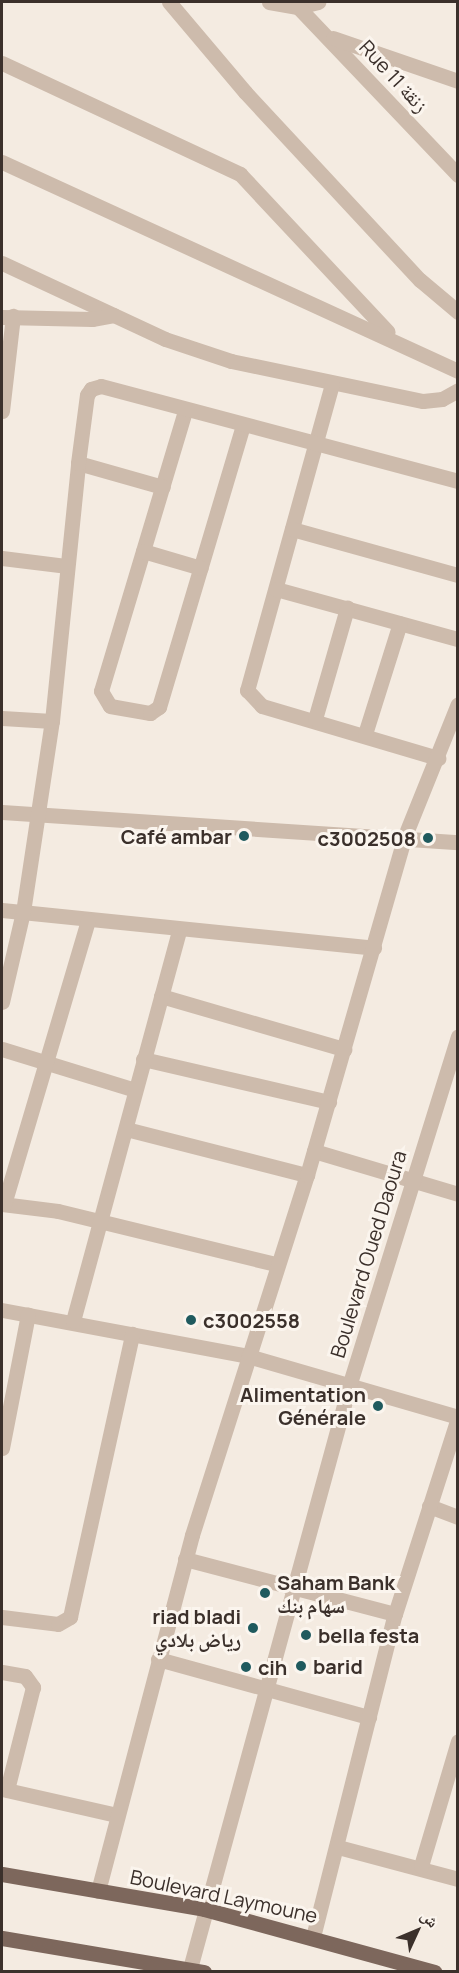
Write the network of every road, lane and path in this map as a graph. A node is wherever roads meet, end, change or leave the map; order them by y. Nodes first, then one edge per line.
1 (169, 2) edge
2 (269, 2) edge
3 (318, 2) edge
4 (298, 7) junction
5 (330, 37) junction
6 (2, 63) edge
7 (458, 81) edge
8 (2, 162) edge
9 (458, 176) edge
10 (2, 263) edge
11 (458, 312) edge
12 (114, 315) junction
13 (7, 317) edge
14 (393, 338) junction
15 (458, 371) edge
16 (332, 384) junction
17 (458, 390) edge
18 (2, 411) edge
19 (185, 411) junction
20 (243, 426) junction
21 (316, 442) junction
22 (78, 463) junction
23 (458, 481) edge
24 (163, 487) junction
25 (292, 529) junction
26 (143, 551) junction
27 (2, 558) edge
28 (66, 566) junction
29 (201, 568) junction
30 (458, 575) edge
31 (276, 589) junction
32 (347, 608) junction
33 (400, 623) junction
34 (458, 639) edge
35 (458, 704) edge
36 (2, 718) edge
37 (315, 719) junction
38 (52, 721) junction
39 (365, 734) junction
40 (438, 758) junction
41 (2, 812) edge
42 (36, 812) junction
43 (404, 838) junction
44 (458, 842) edge
45 (2, 910) edge
46 (23, 912) junction
47 (88, 920) junction
48 (179, 930) junction
49 (374, 948) junction
50 (161, 996) junction
51 (2, 1002) edge
52 (458, 1036) edge
53 (2, 1049) edge
54 (344, 1049) junction
55 (143, 1059) junction
56 (44, 1063) junction
57 (135, 1089) junction
58 (329, 1102) junction
59 (126, 1129) junction
60 (314, 1151) junction
61 (307, 1175) junction
62 (412, 1180) junction
63 (458, 1194) edge
64 (3, 1204) edge
65 (100, 1224) junction
66 (276, 1264) junction
67 (2, 1310) edge
68 (28, 1314) junction
69 (73, 1321) junction
70 (132, 1334) junction
71 (248, 1356) junction
72 (350, 1383) junction
73 (458, 1417) edge
74 (4, 1423) edge
75 (2, 1448) edge
76 (429, 1506) junction
77 (458, 1517) edge
78 (185, 1559) junction
79 (293, 1588) junction
80 (395, 1614) junction
81 (2, 1617) edge
82 (158, 1659) junction
83 (2, 1672) edge
84 (265, 1688) junction
85 (369, 1718) junction
86 (458, 1741) edge
87 (4, 1790) edge
88 (116, 1815) junction
89 (338, 1847) junction
90 (421, 1866) junction
91 (2, 1874) edge
92 (458, 1879) edge
93 (98, 1891) junction
94 (204, 1909) junction
95 (313, 1937) junction
96 (2, 1938) edge
97 (194, 1971) edge
98 (435, 1971) edge

1 - 11 street
2 - 4 street
3 - 4 street
4 - 5 street, Rue 11 زنقة
5 - 7 street
5 - 9 street, Rue 11 زنقة
6 - 14 street
8 - 14 street
10 - 12 street
12 - 13 street
12 - 16 street
13 - 18 street
14 - 15 street
16 - 17 street
16 - 21 street
19 - 20 street
19 - 22 street
19 - 24 street
20 - 21 street
20 - 29 street
21 - 23 street
21 - 25 street
22 - 24 street
22 - 28 street
24 - 26 street
25 - 30 street
25 - 31 street
26 - 29 street
26 - 29 street
27 - 28 street
28 - 38 street
31 - 32 street
31 - 37 street
32 - 33 street
32 - 37 street
33 - 34 street
33 - 39 street
35 - 40 street
36 - 38 street
37 - 39 street
38 - 42 street
39 - 40 street
40 - 43 street
41 - 42 street
42 - 43 street
42 - 46 street
43 - 44 street
43 - 49 street
45 - 46 street
46 - 47 street
46 - 51 street
47 - 48 street
47 - 56 street
48 - 49 street
48 - 50 street
49 - 54 street
50 - 54 street
50 - 55 street
52 - 62 street, Boulevard Oued Daoura
53 - 56 street
54 - 58 street
55 - 57 street
55 - 58 street
56 - 57 street
56 - 64 street
57 - 59 street
58 - 60 street
59 - 61 street
59 - 65 street
60 - 61 street
60 - 62 street
61 - 66 street
62 - 63 street
62 - 72 street, Boulevard Oued Daoura
64 - 65 street
65 - 66 street
65 - 69 street
66 - 71 street
67 - 68 street
68 - 69 street
68 - 74 street
69 - 70 street
70 - 71 street
70 - 81 street
71 - 72 street
71 - 78 street
72 - 73 street
72 - 79 street, Boulevard Oued Daoura
73 - 76 street
74 - 75 street
76 - 77 street
76 - 80 street
78 - 79 street
78 - 82 street
79 - 80 street
79 - 84 street, Boulevard Oued Daoura
80 - 85 street
82 - 84 street
82 - 88 street
83 - 87 street
84 - 85 street
84 - 94 street, Boulevard Oued Daoura
85 - 89 street
86 - 90 street
87 - 88 street
88 - 93 street
89 - 90 street
89 - 95 street
90 - 92 street
91 - 93 main road, Boulevard Laymoune
93 - 94 main road, Boulevard Laymoune
94 - 95 main road, Boulevard Laymoune
94 - 97 street, Boulevard Oued Daoura
95 - 98 main road, Boulevard Laymoune
96 - 97 main road

